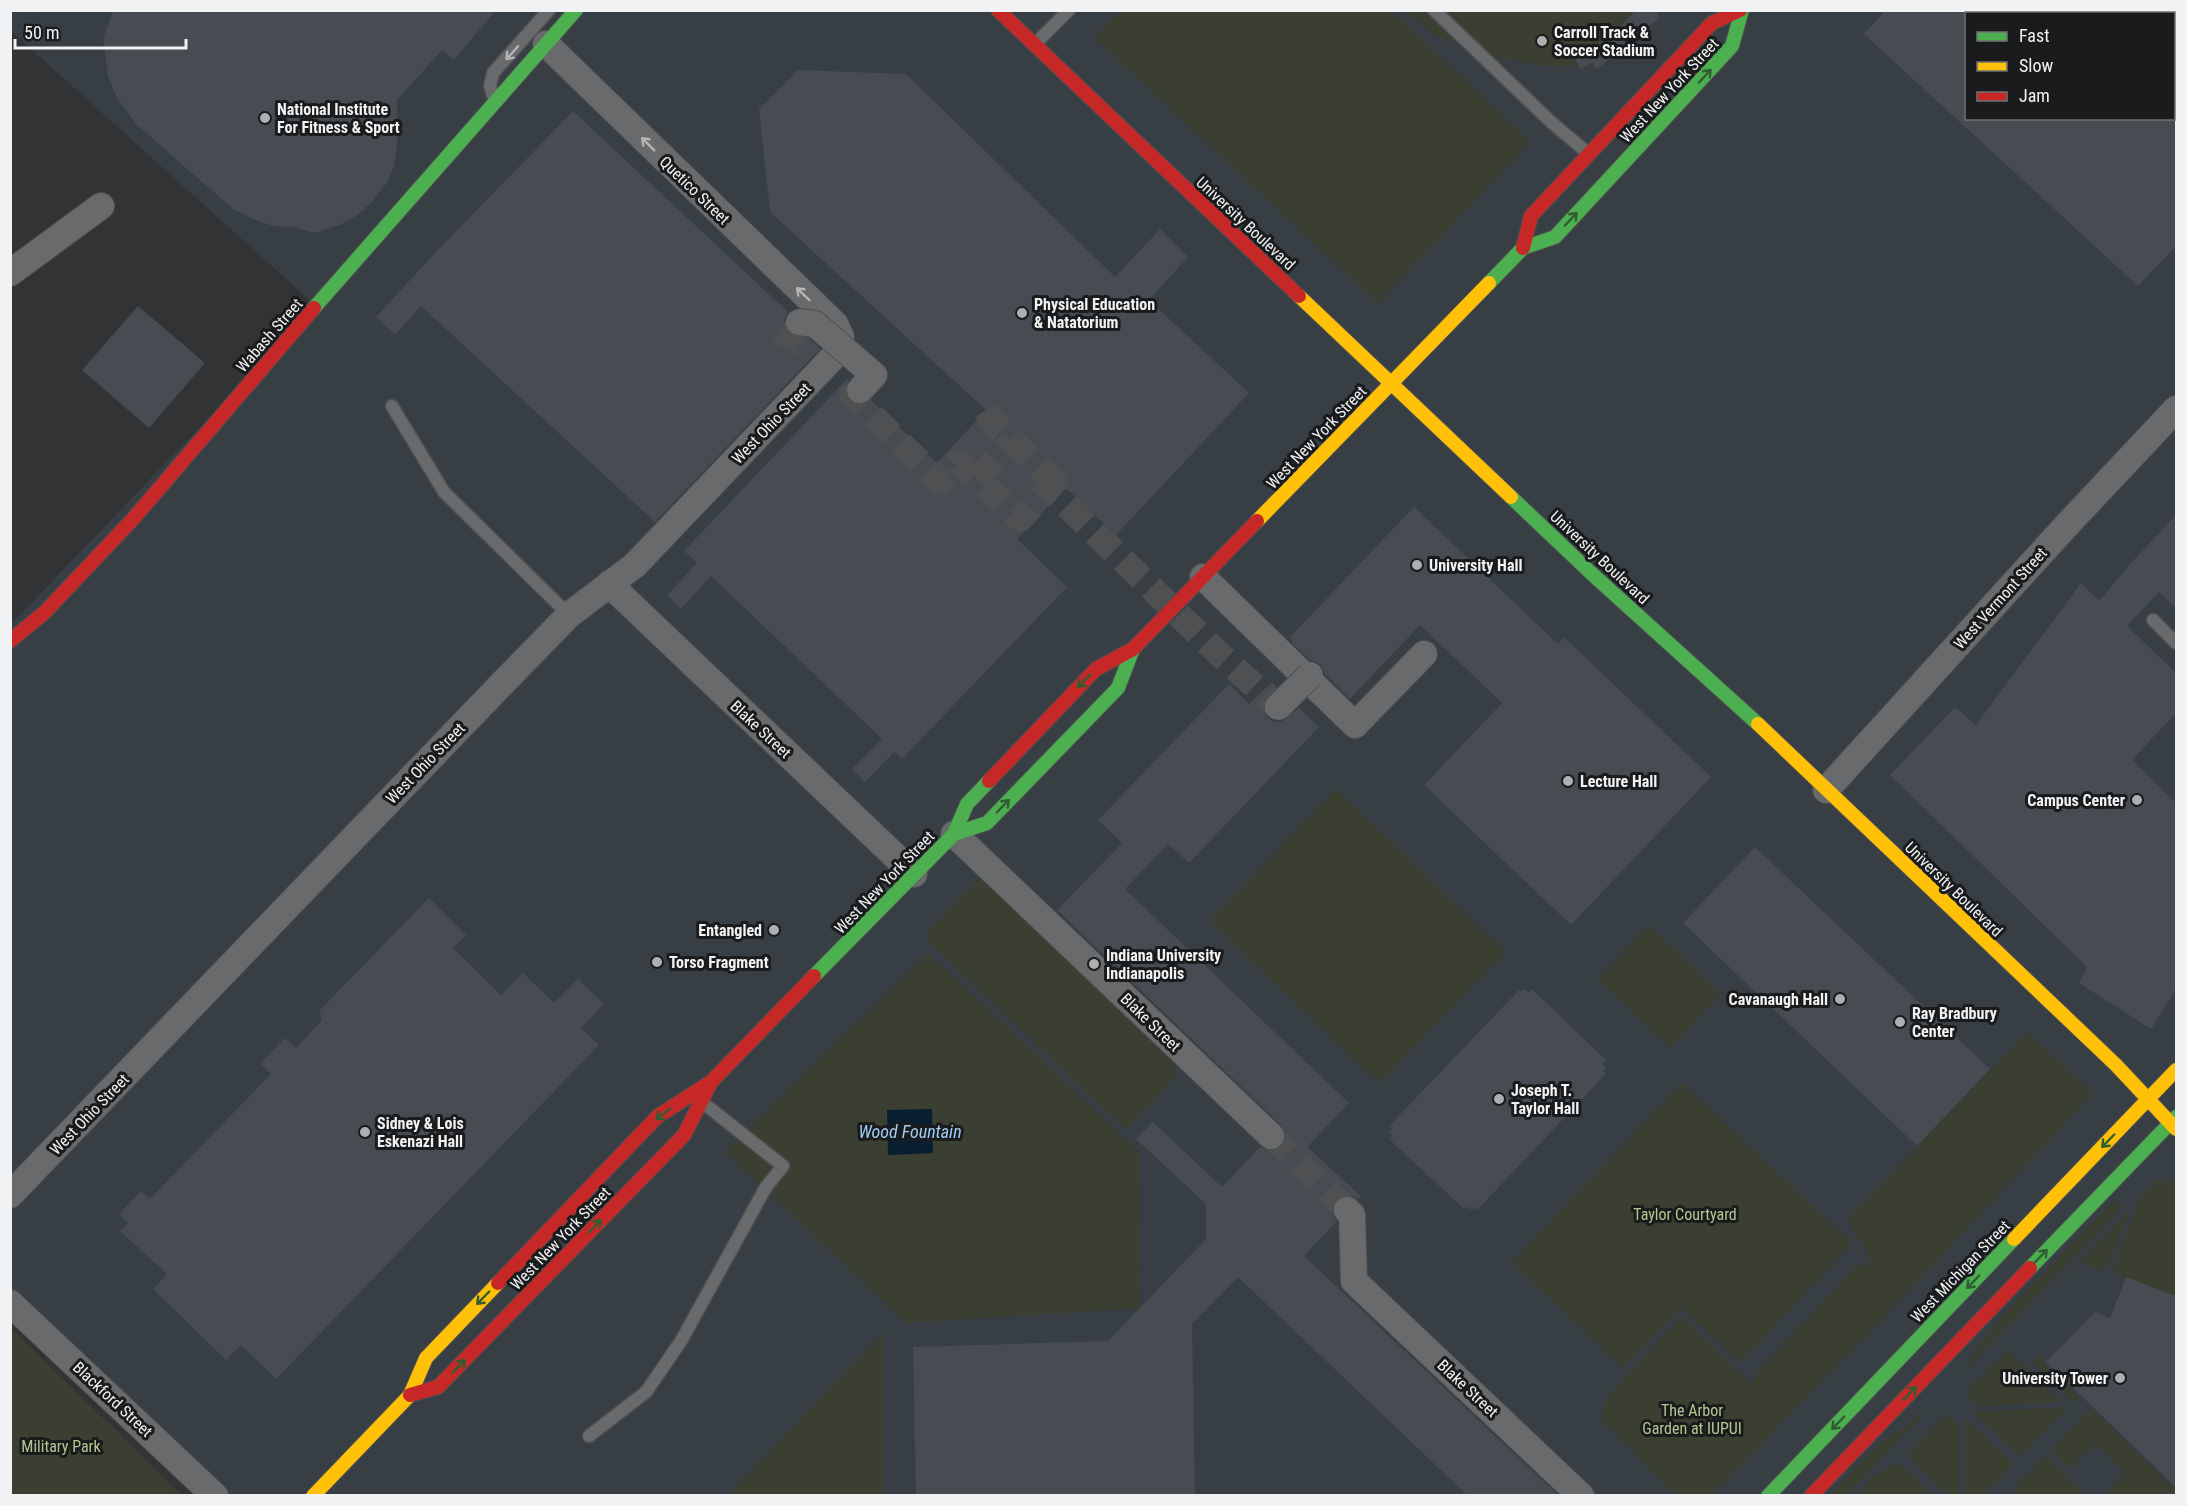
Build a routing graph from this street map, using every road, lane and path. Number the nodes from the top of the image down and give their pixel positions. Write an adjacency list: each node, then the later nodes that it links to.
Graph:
1 (549, 10): 9 (lane, one-way to 9)
2 (576, 10): 7 (main road)
3 (998, 10): 8 (main road, University Boulevard)
4 (1434, 10): 10 (lane)
5 (1741, 10): 10 (main road, West New York Street); 10 (main road, West New York Street, one-way to 5)
6 (1065, 12): 8 (lane)
7 (546, 44): 9 (main road, Wabash Street); 15 (street, Quetico Street, one-way to 7)
8 (1034, 45): 16 (main road, University Boulevard)
9 (495, 102): 24 (main road, Wabash Street)
10 (1601, 165): 12 (main road, West New York Street, one-way to 10); 12 (main road, West New York Street)
11 (101, 206): 13 (street)
12 (1523, 248): 16 (main road, West New York Street)
13 (10, 273)
14 (799, 322): 17 (street, bridge)
15 (841, 337): 21 (street, West Ohio Street)
16 (1392, 382): 20 (main road, West New York Street); 30 (main road, University Boulevard)
17 (860, 390)
18 (393, 406): 22 (lane)
19 (2176, 409): 30 (street, West Vermont Street)
20 (1203, 577): 26 (main road, West New York Street); 27 (street)
21 (609, 584): 22 (street, West Ohio Street); 32 (street, Blake Street)
22 (569, 615): 39 (street, West Ohio Street)
23 (2153, 620): 25 (lane)
24 (10, 641)
25 (2176, 643)
26 (1133, 649): 31 (main road, West New York Street, one-way to 31); 31 (main road, West New York Street, one-way to 26)
27 (1424, 654)
28 (1310, 675): 29 (street, bridge)
29 (1278, 707)
30 (1826, 790): 35 (main road, University Boulevard)
31 (954, 834): 32 (main road, West New York Street); 38 (street, Blake Street)
32 (915, 874): 34 (main road, West New York Street)
33 (2176, 1070): 35 (main road, West Michigan Street)
34 (711, 1082): 36 (main road, West New York Street); 42 (main road, West New York Street, one-way to 42)
35 (2148, 1099): 37 (main road, University Boulevard); 47 (main road, West Michigan Street, one-way to 47)
36 (701, 1101): 42 (main road, West New York Street, one-way to 36); 43 (lane)
37 (2174, 1123): 48 (main road, one-way to 37)
38 (1270, 1136)
39 (10, 1195)
40 (1347, 1210): 46 (street, Blake Street)
41 (10, 1303): 44 (street, Blackford Street)
42 (411, 1395): 45 (main road, West New York Street)
43 (589, 1437)
44 (214, 1496)
45 (314, 1496)
46 (1581, 1496)
47 (1768, 1496)
48 (1811, 1496)

